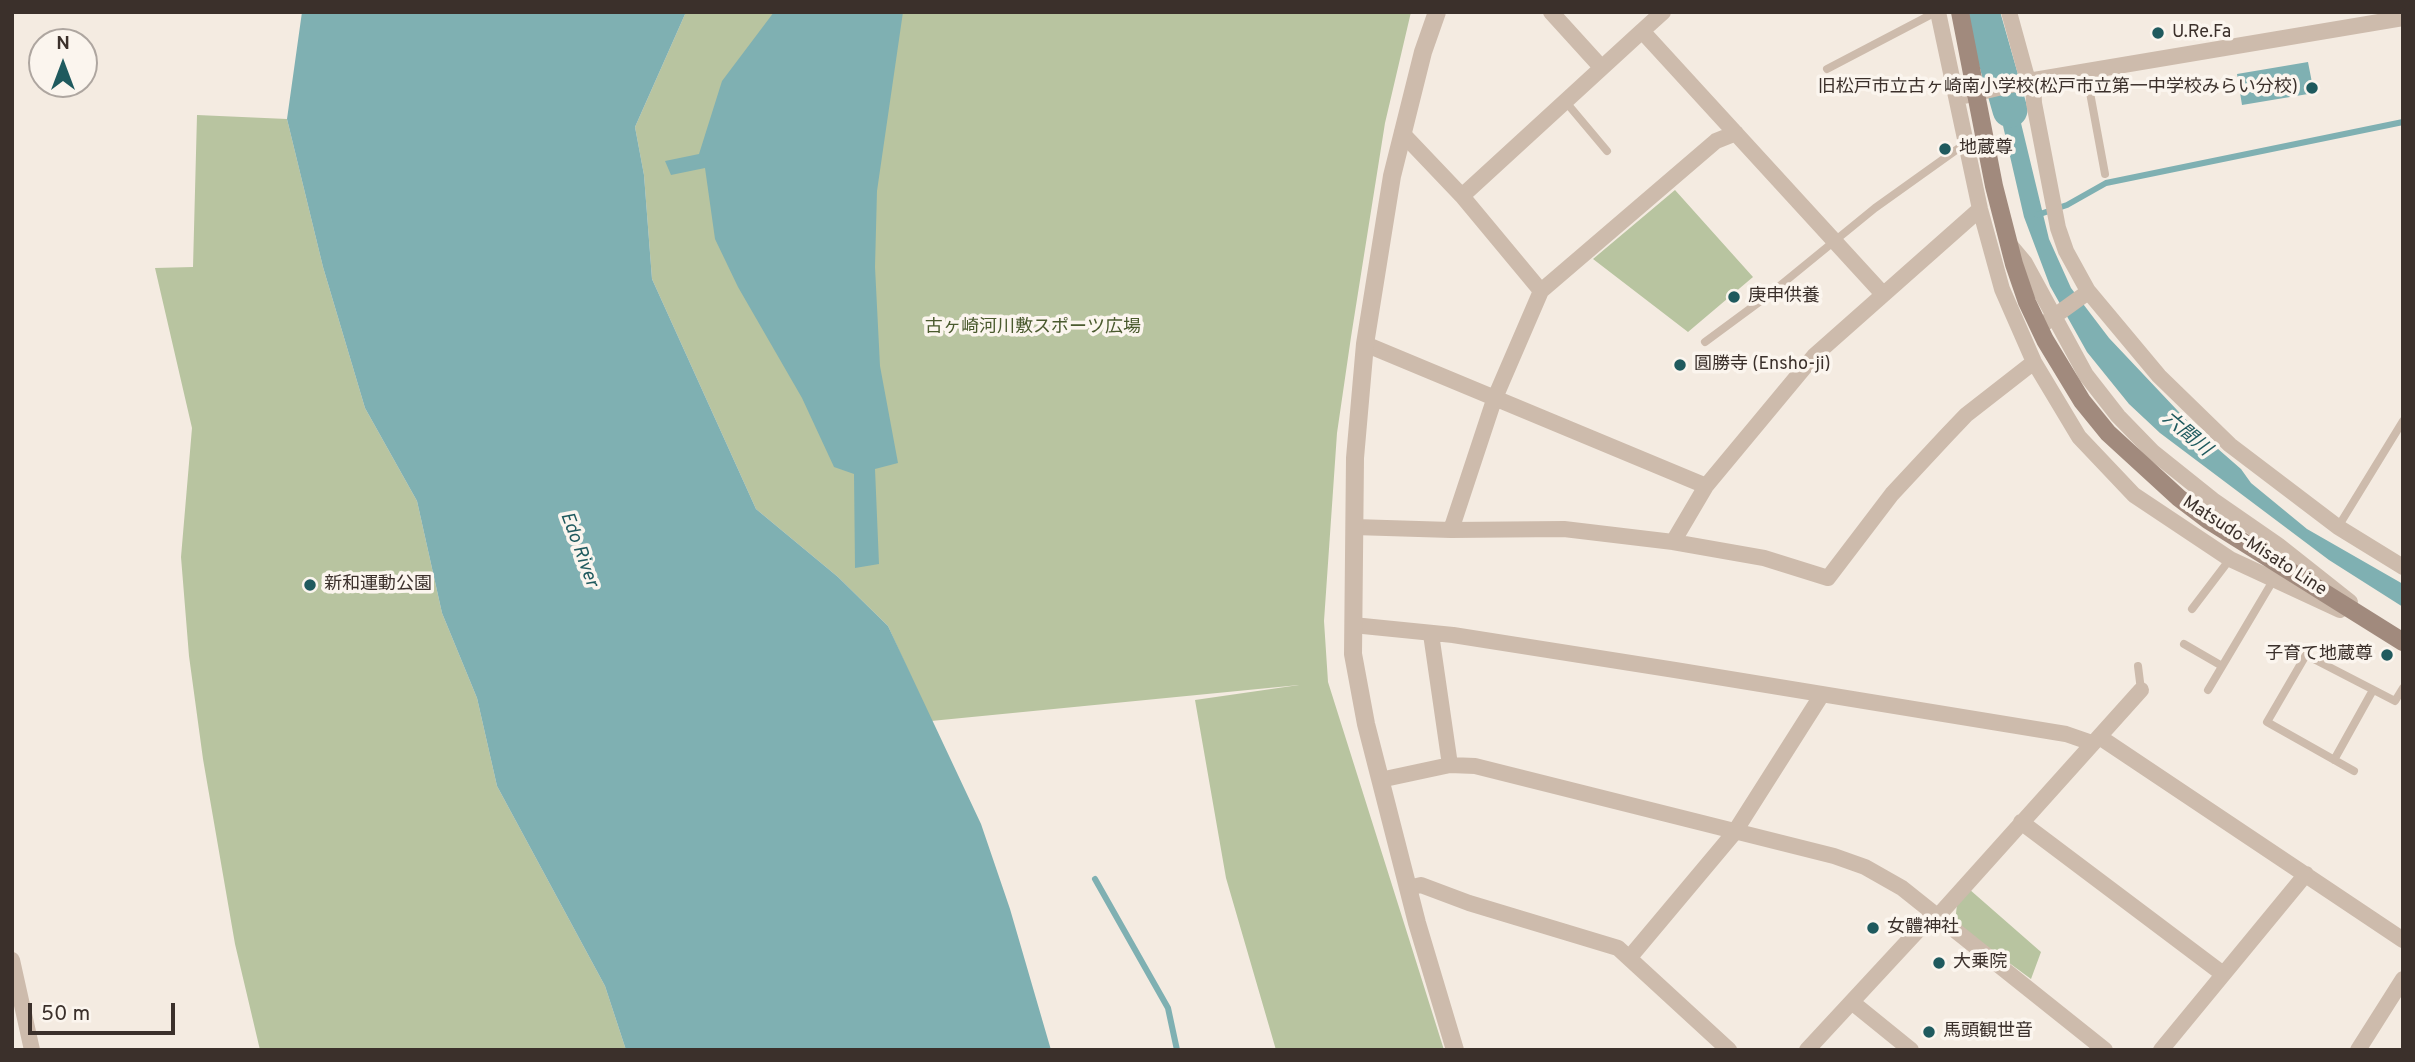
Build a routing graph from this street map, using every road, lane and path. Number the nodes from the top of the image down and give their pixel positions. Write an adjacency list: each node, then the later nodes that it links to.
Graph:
1 (1437, 12): 16 (street)
2 (1552, 12): 10 (street)
3 (1663, 12): 9 (street)
4 (1937, 12): 11 (lane); 14 (street)
5 (1960, 12): 45 (main road, Matsudo-Misato Line)
6 (2009, 12): 13 (street)
7 (2381, 17): 8 (street); 12 (street)
8 (2403, 18)
9 (1642, 31): 10 (street); 17 (street)
10 (1601, 67): 15 (street)
11 (1827, 69)
12 (2086, 71): 13 (street); 20 (lane)
13 (2031, 81): 14 (street); 26 (street)
14 (1958, 97): 18 (street)
15 (1565, 101): 19 (lane); 21 (street)
16 (1402, 132): 21 (street); 31 (street)
17 (1736, 132): 24 (street); 25 (street)
18 (1966, 143): 22 (street); 24 (lane)
19 (1607, 151)
20 (2105, 174)
21 (1462, 196): 25 (street)
22 (1980, 209): 23 (street); 27 (street)
23 (1985, 225): 28 (street); 29 (street)
24 (1834, 241): 27 (street); 30 (lane)
25 (1541, 291): 33 (street)
26 (2088, 292): 28 (street); 37 (street)
27 (1882, 293): 35 (street)
28 (2053, 318): 29 (street); 45 (street)
29 (2023, 336): 32 (street)
30 (1704, 342)
31 (1365, 344): 33 (street); 36 (street)
32 (2035, 362): 39 (street); 40 (street)
33 (1494, 400): 35 (street); 38 (street)
34 (2403, 421): 37 (lane)
35 (1706, 486): 39 (street)
36 (1354, 527): 38 (street); 44 (street)
37 (2338, 527): 41 (street)
38 (1451, 530): 39 (street)
39 (1674, 542)
40 (2231, 559): 42 (street); 43 (lane)
41 (2403, 567)
42 (2274, 579): 45 (street); 50 (lane)
43 (2192, 609)
44 (1353, 625): 46 (street); 60 (street)
45 (2385, 631): 47 (main road, Matsudo-Misato Line)
46 (1431, 634): 55 (street); 58 (street)
47 (2403, 642)
48 (2184, 644): 50 (lane)
49 (2138, 666): 52 (lane)
50 (2222, 666): 53 (lane)
51 (2403, 688): 54 (lane)
52 (2141, 690): 56 (street)
53 (2208, 690)
54 (2373, 690): 57 (lane); 57 (lane)
55 (1821, 696): 56 (street); 62 (street)
56 (2096, 740): 61 (street); 63 (street)
57 (2334, 760): 59 (lane)
58 (1450, 765): 60 (street); 62 (street)
59 (2354, 771)
60 (1380, 780): 64 (street)
61 (2021, 822): 65 (street); 69 (street)
62 (1734, 833): 65 (street); 67 (street)
63 (2306, 874): 66 (street); 69 (street)
64 (1408, 888): 67 (street); 73 (street)
65 (1936, 915): 71 (street); 77 (street)
66 (2403, 940)
67 (1630, 957): 74 (street)
68 (12, 960): 72 (street)
69 (2223, 974): 78 (street)
70 (2403, 979): 79 (street)
71 (1853, 1003): 75 (street); 76 (street)
72 (32, 1050)
73 (1455, 1050)
74 (1729, 1050)
75 (1807, 1050)
76 (1911, 1050)
77 (2105, 1050)
78 (2161, 1050)
79 (2358, 1050)

